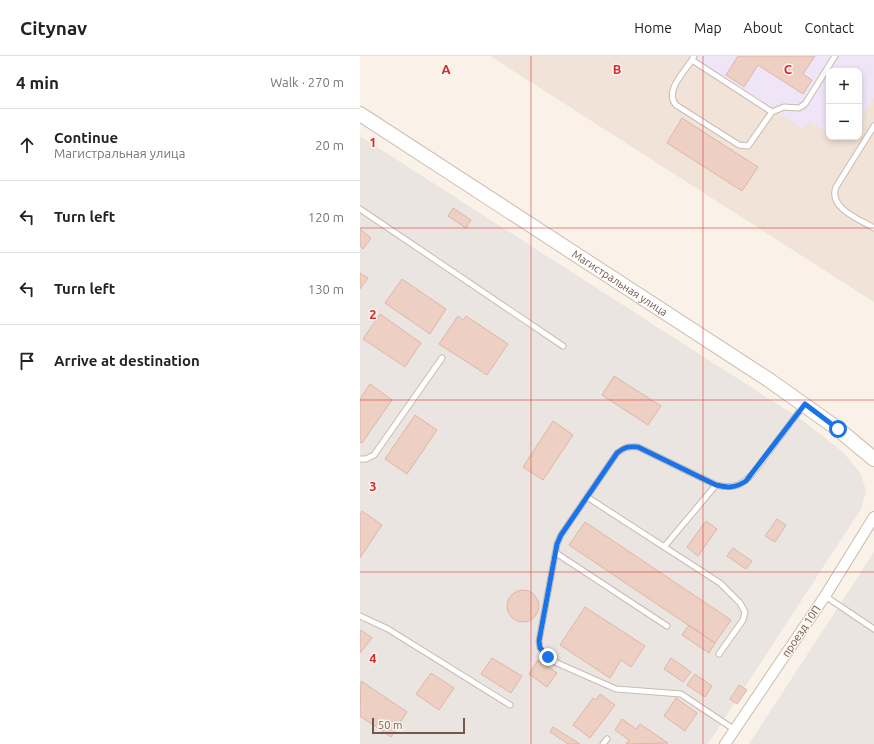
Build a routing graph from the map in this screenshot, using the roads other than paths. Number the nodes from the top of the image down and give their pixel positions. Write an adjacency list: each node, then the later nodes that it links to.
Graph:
1 (836, 56): 3 (lane)
2 (693, 58): 3 (lane); 3 (lane)
3 (772, 112)
4 (360, 114): 10 (main road, Магистральная улица)
5 (874, 126): 7 (lane)
6 (360, 209): 8 (lane)
7 (874, 228)
8 (563, 346)
9 (442, 358): 11 (lane)
10 (805, 404): 12 (main road, Магистральная улица); 13 (lane)
11 (360, 459)
12 (874, 459)
13 (716, 485): 14 (lane); 16 (lane)
14 (587, 497): 16 (lane); 17 (lane)
15 (874, 517): 18 (street, проезд 10П)
16 (664, 547): 22 (lane)
17 (556, 553): 20 (lane); 24 (lane)
18 (825, 596): 21 (lane); 24 (street, проезд 10П)
19 (360, 616): 23 (lane)
20 (667, 626)
21 (874, 629)
22 (719, 654)
23 (510, 705)
24 (735, 730): 27 (street, проезд 10П)
25 (607, 739): 26 (lane)
26 (603, 744)
27 (725, 744)

